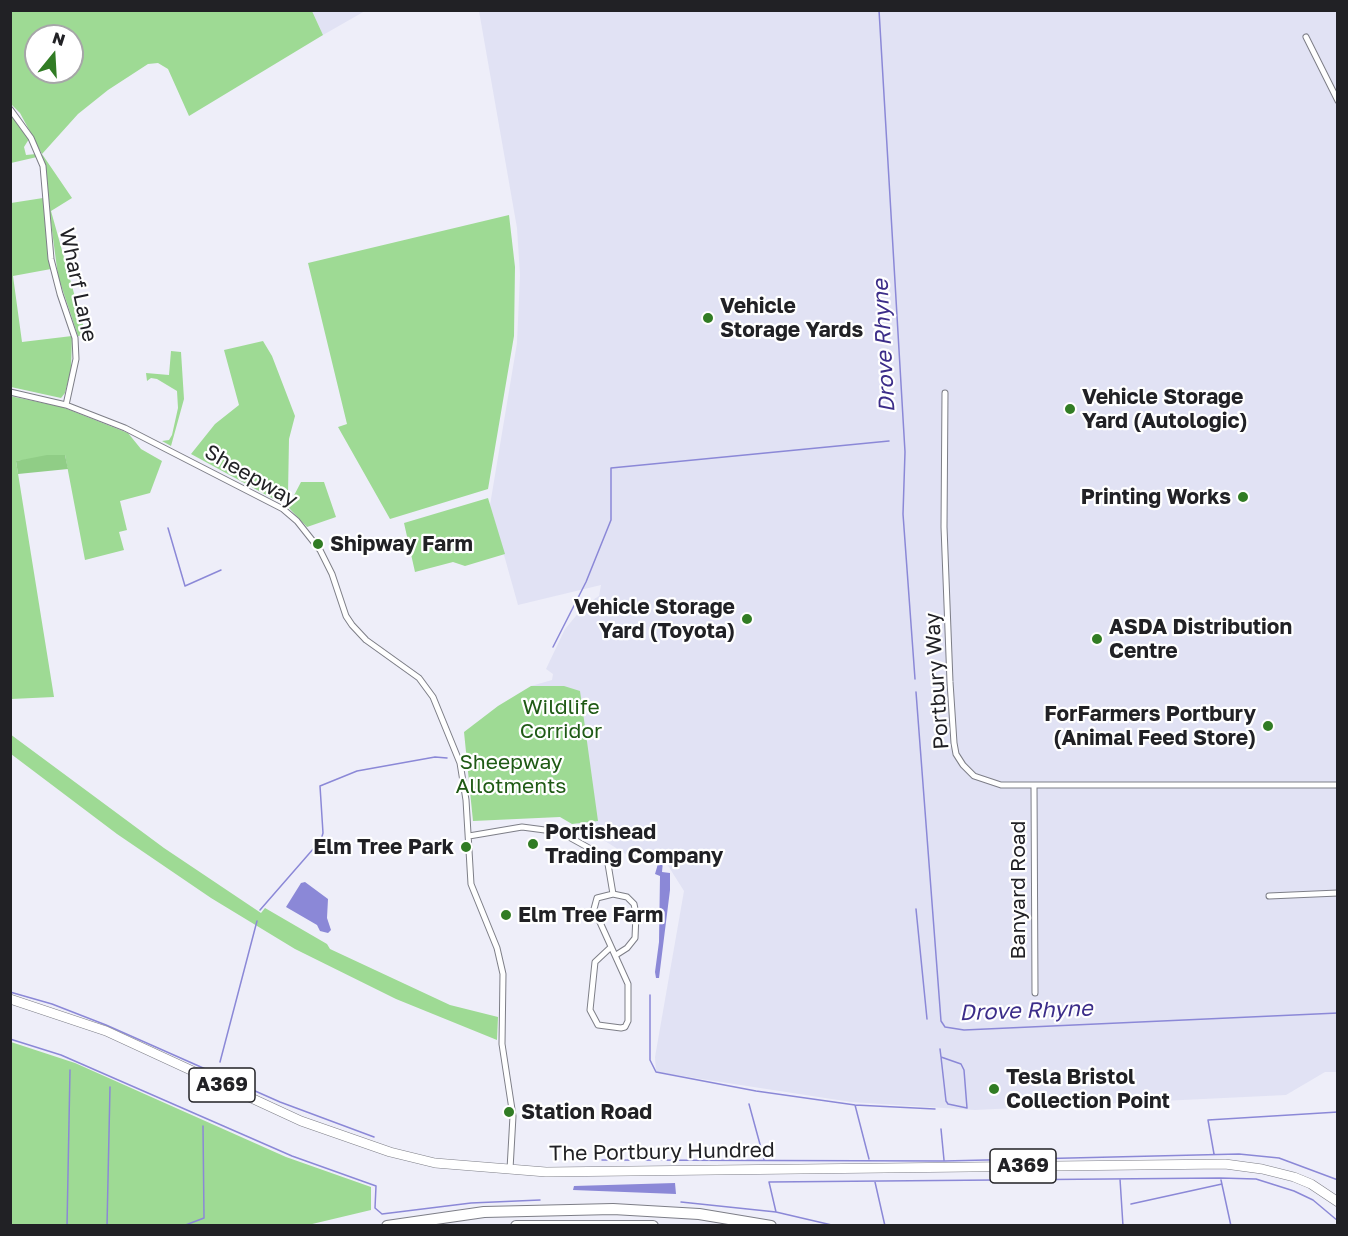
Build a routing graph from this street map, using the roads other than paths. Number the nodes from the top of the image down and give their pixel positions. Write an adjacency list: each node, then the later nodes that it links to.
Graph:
1 (1306, 37): 2 (street)
2 (1338, 101)
3 (10, 109): 6 (street, Wharf Lane)
4 (10, 392): 6 (street, Sheepway)
5 (945, 393): 8 (street, Portbury Way)
6 (66, 405): 9 (street, Sheepway)
7 (1338, 784): 8 (street, Portbury Way)
8 (1034, 786): 15 (street, Banyard Road)
9 (469, 836): 11 (street); 17 (street, Sheepway)
10 (1338, 893): 12 (street)
11 (613, 894): 13 (street); 14 (street)
12 (1269, 896)
13 (611, 947): 14 (street); 14 (street)
14 (616, 955)
15 (1035, 993)
16 (10, 999): 17 (main road, The Portbury Hundred / A369)
17 (510, 1170): 18 (main road, The Portbury Hundred / A369)
18 (1338, 1202)
19 (387, 1226): 22 (highway)
20 (516, 1226): 21 (highway)
21 (653, 1226)
22 (771, 1226)

